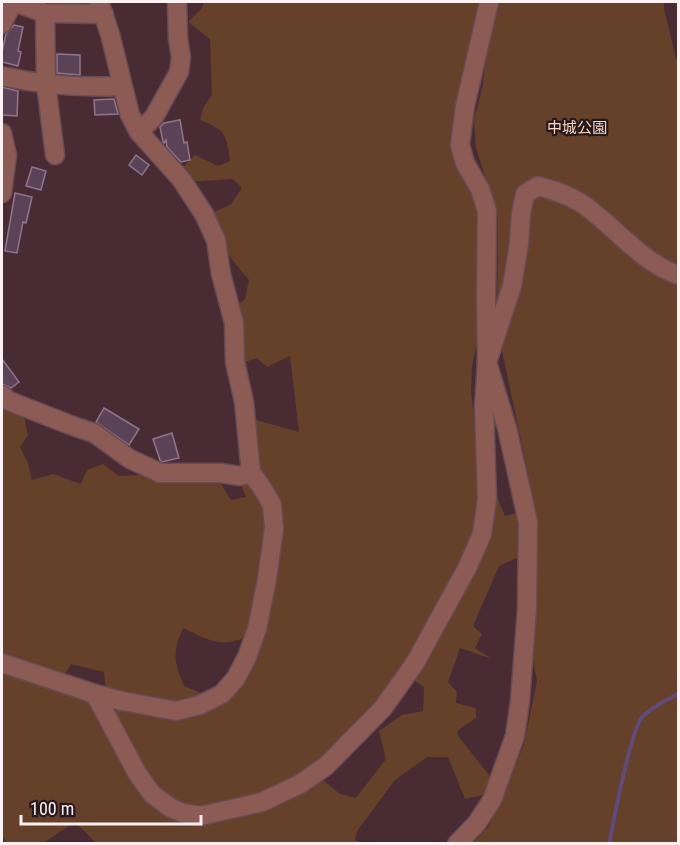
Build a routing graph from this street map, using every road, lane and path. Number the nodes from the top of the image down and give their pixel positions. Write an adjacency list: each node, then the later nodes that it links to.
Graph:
1 (14, 2): 5 (street); 6 (street)
2 (177, 2): 10 (street)
3 (489, 2): 15 (street)
4 (102, 8): 5 (street); 9 (street)
5 (45, 13): 8 (street)
6 (2, 24)
7 (2, 76): 8 (street)
8 (46, 84): 9 (street); 12 (street)
9 (122, 86): 10 (street)
10 (139, 132): 17 (street)
11 (2, 133): 13 (street)
12 (54, 155)
13 (2, 193)
14 (678, 275): 15 (street)
15 (487, 362): 19 (street); 20 (street)
16 (2, 395): 17 (street)
17 (250, 473): 19 (street)
18 (2, 663): 19 (street)
19 (94, 694)
20 (457, 843)

